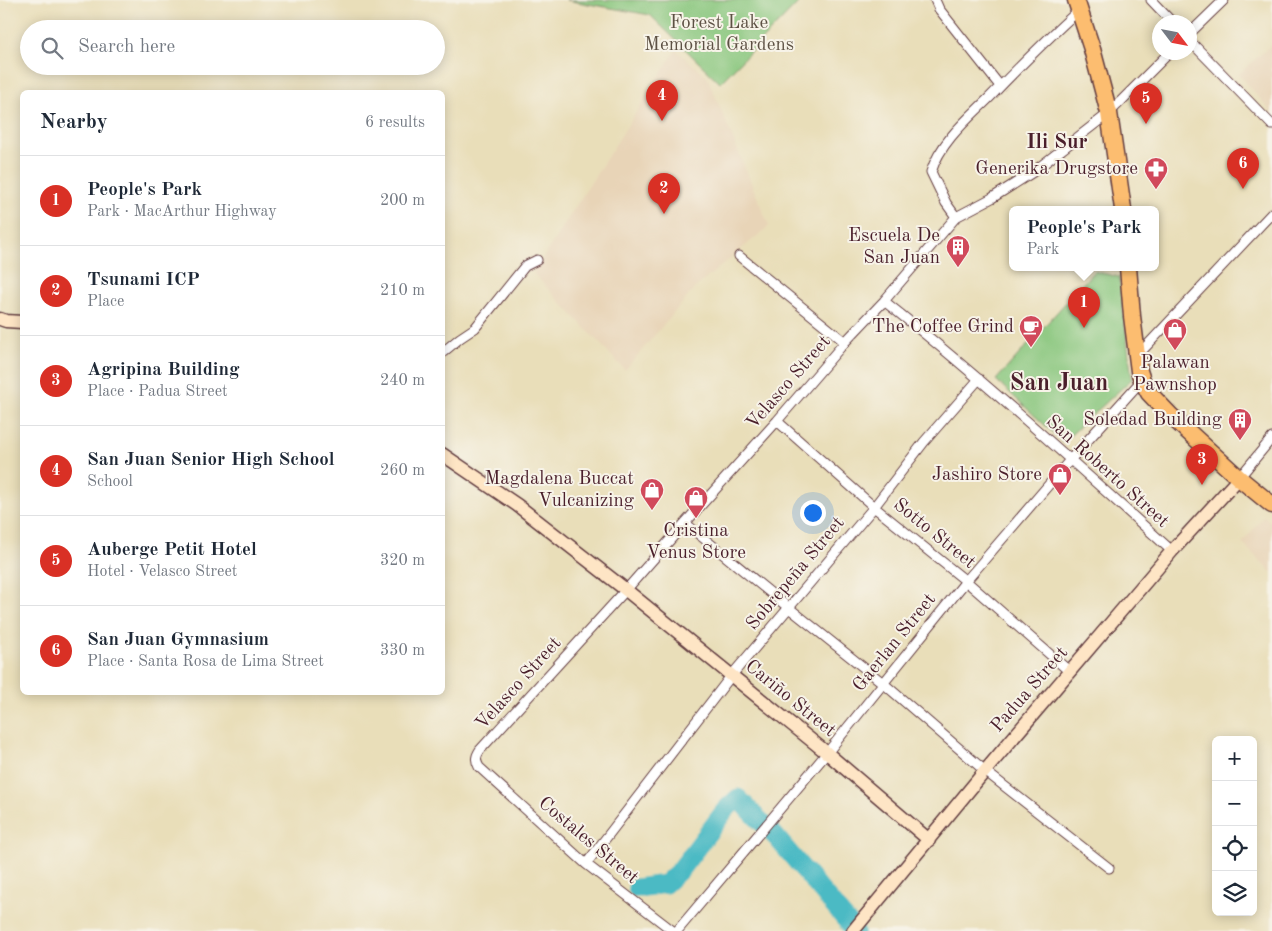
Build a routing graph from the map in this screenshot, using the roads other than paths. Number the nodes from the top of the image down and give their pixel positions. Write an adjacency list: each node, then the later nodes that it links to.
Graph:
1 (935, 0): 9 (street)
2 (1151, 0): 5 (street)
3 (1224, 0): 6 (street)
4 (1077, 5): 9 (street); 10 (highway)
5 (1165, 15)
6 (1197, 26)
7 (1197, 48): 11 (street)
8 (1162, 60): 10 (street, Velasco Street)
9 (1000, 86): 14 (street)
10 (1109, 114): 12 (highway); 14 (street, Velasco Street)
11 (1272, 125)
12 (1123, 206)
13 (1272, 213): 23 (street)
14 (956, 217): 18 (street, Velasco Street)
15 (740, 256): 21 (street)
16 (537, 260): 22 (street)
17 (1128, 271): 23 (highway)
18 (884, 301): 21 (street, Velasco Street); 24 (street, San Roberto Street)
19 (0, 319): 20 (street)
20 (20, 322)
21 (846, 342): 26 (street, Velasco Street)
22 (445, 350)
23 (1137, 356): 25 (highway)
24 (979, 379): 29 (street, San Roberto Street); 32 (street, Sobrepeña Street)
25 (1142, 380): 29 (street, Gaerlan Street); 30 (highway)
26 (777, 421): 32 (street, Sotto Street); 33 (street, Velasco Street)
27 (1272, 438): 30 (street)
28 (445, 456): 36 (street, Cariño Street)
29 (1070, 460): 34 (street, San Roberto Street); 35 (street, Gaerlan Street)
30 (1239, 478): 31 (highway); 34 (street, Padua Street)
31 (1272, 505)
32 (874, 507): 35 (street, Sotto Street); 37 (street, Sobrepeña Street)
33 (685, 523): 36 (street, Velasco Street); 37 (street)
34 (1172, 551): 38 (street, Padua Street)
35 (966, 581): 38 (street, Sotto Street); 40 (street, Gaerlan Street)
36 (626, 590): 39 (street, Cariño Street); 43 (street, Velasco Street)
37 (789, 608): 39 (street, Sobrepeña Street); 40 (street)
38 (1070, 672): 42 (street, Padua Street)
39 (731, 676): 41 (street, Cariño Street); 45 (street, Sobrepeña Street)
40 (883, 683): 41 (street, Gaerlan Street); 42 (street)
41 (827, 753): 44 (street, Cariño Street); 48 (street, Gaerlan Street)
42 (985, 771): 44 (street, Padua Street); 46 (street)
43 (484, 772): 45 (street, Costales Street)
44 (929, 840): 49 (street, Padua Street)
45 (586, 864): 47 (street, Costales Street)
46 (1109, 868)
47 (673, 931)
48 (677, 931)
49 (853, 931)

